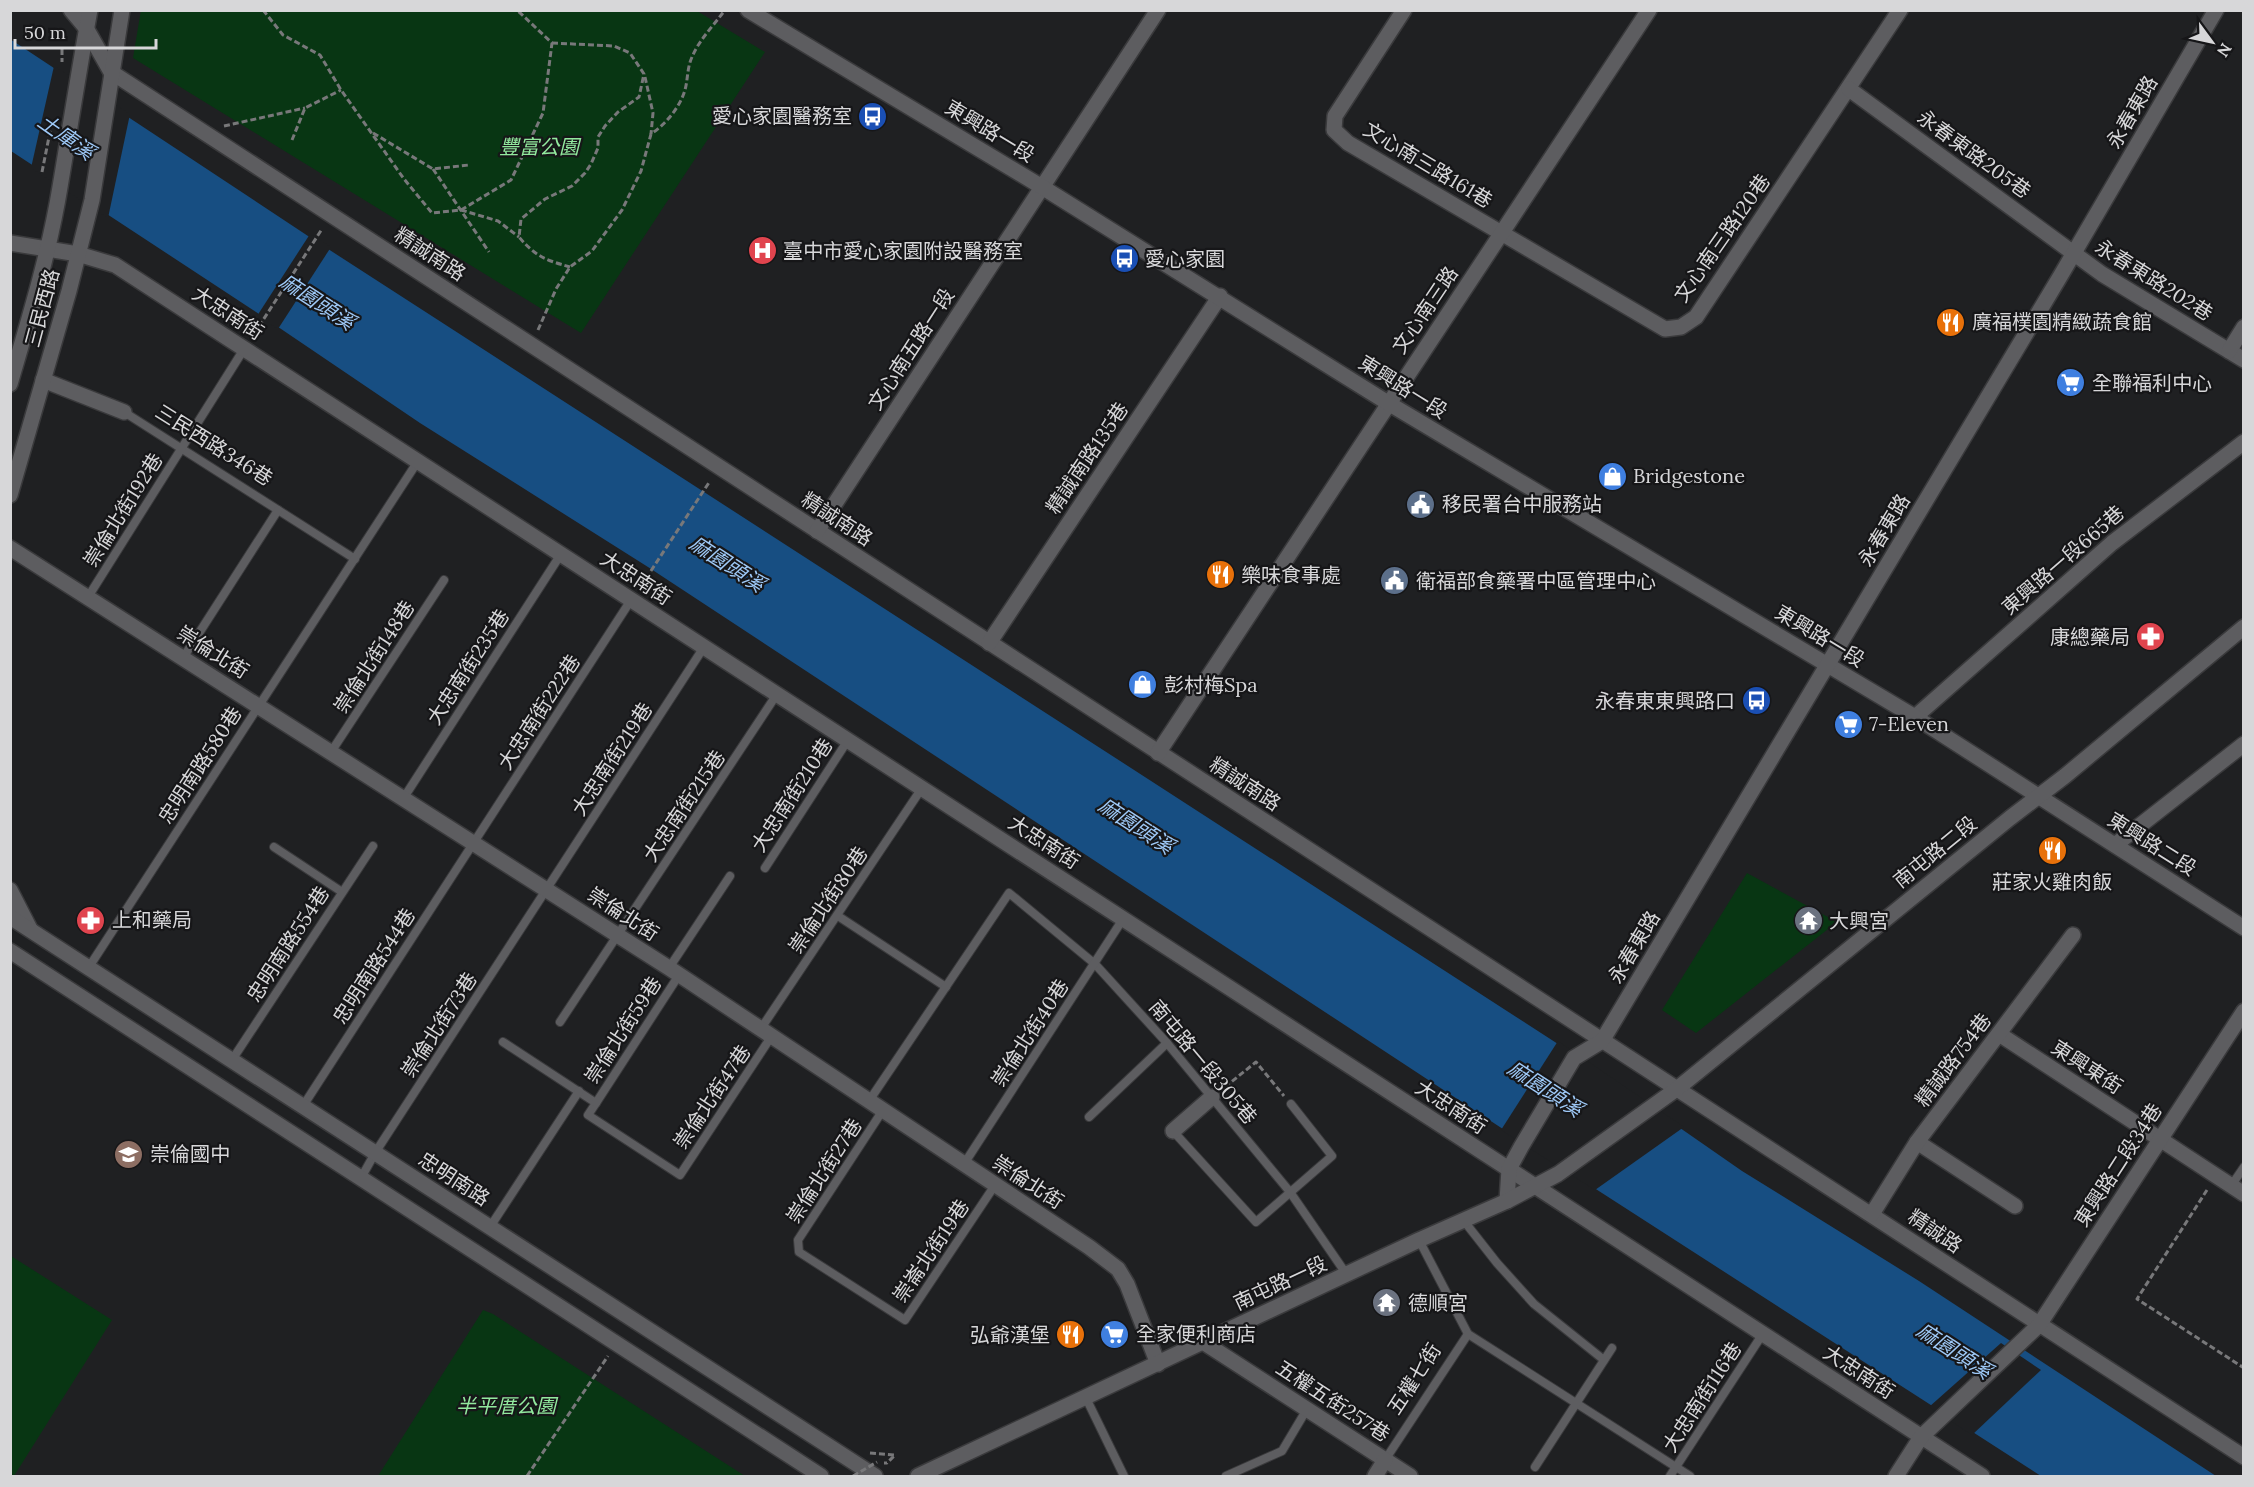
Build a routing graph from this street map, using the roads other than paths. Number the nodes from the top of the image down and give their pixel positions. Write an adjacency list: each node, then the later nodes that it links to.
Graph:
1 (71, 10): 10 (street, 精誠南路)
2 (90, 10): 10 (street, 三民西路)
3 (122, 10): 11 (street, 三民西路)
4 (748, 10): 13 (street, 東興路一段)
5 (1158, 10): 13 (street, 文心南五路一段)
6 (1404, 10): 14 (street, 文心南三路161巷)
7 (1649, 10): 14 (street, 文心南三路)
8 (1900, 10): 12 (street, 文心南三路120巷)
9 (2216, 10): 17 (street, 永春東路)
10 (86, 28): 11 (street, 精誠南路); 16 (street, 三民西路)
11 (111, 72): 18 (street, 三民西路); 33 (street, 精誠南路)
12 (1849, 89): 14 (street, 文心南三路120巷); 17 (street, 永春東路205巷)
13 (1042, 186): 19 (street, 東興路一段); 33 (street, 文心南五路一段)
14 (1502, 233): 26 (street, 文心南三路)
15 (10, 243): 16 (street, 大忠南街)
16 (47, 248): 18 (street, 大忠南街); 25 (street, 三民西路)
17 (2074, 253): 22 (street, 永春東路202巷); 44 (street, 永春東路)
18 (78, 254): 21 (street, 大忠南街); 24 (street, 三民西路)
19 (1220, 296): 26 (street, 東興路一段); 41 (street, 精誠南路135巷)
20 (2244, 327): 22 (street)
21 (244, 349): 29 (lane, 崇倫北街192巷); 30 (street, 大忠南街)
22 (2229, 351): 23 (street, 永春東路202巷)
23 (2244, 360)
24 (43, 380): 27 (street, 三民西路346巷); 31 (street, 三民西路)
25 (10, 384)
26 (1388, 403): 44 (street, 東興路一段); 51 (street, 文心南三路)
27 (124, 412): 29 (lane, 三民西路346巷)
28 (2244, 442): 47 (street, 東興路一段665巷)
29 (181, 449): 32 (lane, 三民西路346巷); 38 (lane, 崇倫北街192巷)
30 (418, 461): 35 (street, 大忠南街); 36 (lane, 忠明南路580巷)
31 (10, 495)
32 (278, 510): 36 (lane, 三民西路346巷); 43 (lane)
33 (817, 531): 41 (street, 精誠南路)
34 (10, 548): 38 (street, 崇倫北街)
35 (561, 554): 39 (street, 大忠南街); 54 (lane, 大忠南街235巷)
36 (355, 559): 46 (lane, 忠明南路580巷)
37 (444, 580): 50 (lane, 崇倫北街148巷)
38 (88, 597): 43 (street, 崇倫北街)
39 (632, 600): 42 (street, 大忠南街); 55 (lane, 大忠南街222巷)
40 (2244, 627): 53 (street, 南屯路二段)
41 (989, 643): 51 (street, 精誠南路)
42 (704, 647): 45 (street, 大忠南街); 62 (lane, 大忠南街219巷)
43 (183, 658): 46 (street, 崇倫北街)
44 (1827, 665): 47 (street, 東興路一段); 80 (street, 永春東路)
45 (777, 694): 48 (street, 大忠南街); 69 (lane, 大忠南街215巷)
46 (259, 706): 50 (street, 崇倫北街); 73 (lane, 忠明南路580巷)
47 (1915, 717): 53 (street, 東興路一段)
48 (848, 740): 52 (street, 大忠南街); 59 (lane, 大忠南街210巷)
49 (2244, 744): 56 (street)
50 (331, 752): 54 (street, 崇倫北街)
51 (1158, 753): 80 (street, 精誠南路)
52 (922, 788): 65 (lane, 崇倫北街80巷); 66 (street, 大忠南街)
53 (2038, 797): 56 (street, 東興路二段); 84 (street, 南屯路二段)
54 (403, 799): 55 (street, 崇倫北街)
55 (474, 843): 62 (street, 崇倫北街); 90 (lane, 忠明南路544巷)
56 (2115, 845): 67 (street, 東興路二段)
57 (373, 846): 63 (lane, 忠明南路554巷)
58 (274, 847): 63 (lane)
59 (765, 868)
60 (730, 876): 74 (lane, 崇倫北街59巷)
61 (10, 890): 68 (street)
62 (547, 890): 69 (street, 崇倫北街); 96 (lane, 崇倫北街73巷)
63 (342, 892): 83 (lane, 忠明南路554巷)
64 (10, 916): 68 (street, 忠明南路)
65 (838, 916): 75 (lane); 78 (lane, 崇倫北街80巷)
66 (1123, 919): 72 (lane, 崇倫北街40巷); 99 (street, 大忠南街)
67 (2244, 927)
68 (30, 929): 73 (street, 忠明南路)
69 (617, 935): 74 (street, 崇倫北街); 77 (lane, 大忠南街215巷)
70 (2073, 935): 79 (street, 精誠路754巷)
71 (12, 952): 101 (street)
72 (1095, 964): 75 (lane, 南屯路一段305巷); 82 (lane, 南屯路一段305巷); 97 (lane, 崇倫北街40巷)
73 (89, 967): 83 (street, 忠明南路)
74 (674, 971): 78 (street, 崇倫北街); 88 (lane, 崇倫北街59巷)
75 (946, 987): 87 (lane)
76 (2244, 1011): 94 (street, 東興路二段34巷)
77 (560, 1022)
78 (766, 1033): 87 (street, 崇倫北街); 88 (lane, 崇倫北街47巷)
79 (1999, 1034): 94 (street, 東興東街); 95 (street, 精誠路754巷)
80 (1602, 1041): 84 (street, 精誠路); 99 (street, 永春東路)
81 (503, 1042): 85 (lane)
82 (1167, 1043): 86 (lane, 南屯路一段305巷); 92 (lane)
83 (232, 1060): 90 (street, 忠明南路)
84 (1678, 1088): 100 (street, 南屯路二段); 108 (street, 精誠路)
85 (579, 1091): 88 (lane); 110 (lane)
86 (1212, 1097): 93 (street); 105 (lane, 南屯路一段305巷)
87 (869, 1101): 91 (street, 崇倫北街)
88 (596, 1103)
89 (1292, 1104): 105 (lane)
90 (303, 1106): 96 (street, 忠明南路)
91 (883, 1110): 97 (street, 崇倫北街); 112 (lane, 崇倫北街27巷)
92 (1089, 1117)
93 (1173, 1131): 105 (lane)
94 (2160, 1139): 104 (street, 東興東街); 114 (street, 東興路二段34巷)
95 (1917, 1142): 107 (street); 108 (street, 精誠路754巷)
96 (375, 1153): 101 (lane, 崇倫北街73巷); 110 (street, 忠明南路)
97 (964, 1165): 102 (street, 崇倫北街)
98 (2244, 1167): 104 (lane)
99 (1509, 1170): 103 (street, 大忠南街); 106 (street)
100 (1561, 1172): 103 (street, 南屯路一段)
101 (361, 1178): 130 (street)
102 (995, 1185): 112 (lane, 崇崙北街19巷); 120 (street, 崇倫北街)
103 (1536, 1187): 106 (street, 南屯路一段); 116 (street, 大忠南街)
104 (2237, 1190)
105 (1290, 1192): 113 (lane, 南屯路一段305巷)
106 (1507, 1201): 109 (street, 南屯路一段)
107 (2015, 1206)
108 (1872, 1214): 114 (street, 精誠路)
109 (1464, 1221): 111 (street, 南屯路一段); 119 (lane)
110 (490, 1227): 129 (street, 忠明南路)
111 (1419, 1240): 113 (street, 南屯路一段); 115 (lane)
112 (799, 1252)
113 (1347, 1275): 117 (street, 南屯路一段)
114 (2039, 1325): 124 (street, 東興路二段34巷); 125 (street, 精誠路)
115 (1468, 1334): 122 (lane); 126 (lane, 五權七街)
116 (1762, 1335): 124 (street, 大忠南街); 128 (lane, 大忠南街116巷)
117 (1203, 1342): 120 (street, 南屯路一段); 123 (street, 五權五街257巷)
118 (1612, 1348): 119 (lane)
119 (1604, 1360): 122 (lane)
120 (1158, 1364): 121 (street, 南屯路一段)
121 (1086, 1398): 131 (street, 南屯路一段); 132 (lane)
122 (1576, 1403): 127 (lane); 128 (lane)
123 (1307, 1409): 126 (street, 五權五街257巷); 133 (lane)
124 (1921, 1437): 138 (street, 東興路二段34巷); 139 (street, 大忠南街)
125 (2244, 1457)
126 (1385, 1460): 134 (street, 五權七街); 135 (street, 五權五街257巷)
127 (1535, 1467)
128 (1676, 1467): 136 (lane, 大忠南街116巷); 137 (lane)
129 (876, 1469)
130 (821, 1476)
131 (918, 1476)
132 (1124, 1476)
133 (1226, 1476)
134 (1375, 1476)
135 (1410, 1476)
136 (1670, 1476)
137 (1690, 1476)
138 (1896, 1476)
139 (1982, 1476)

